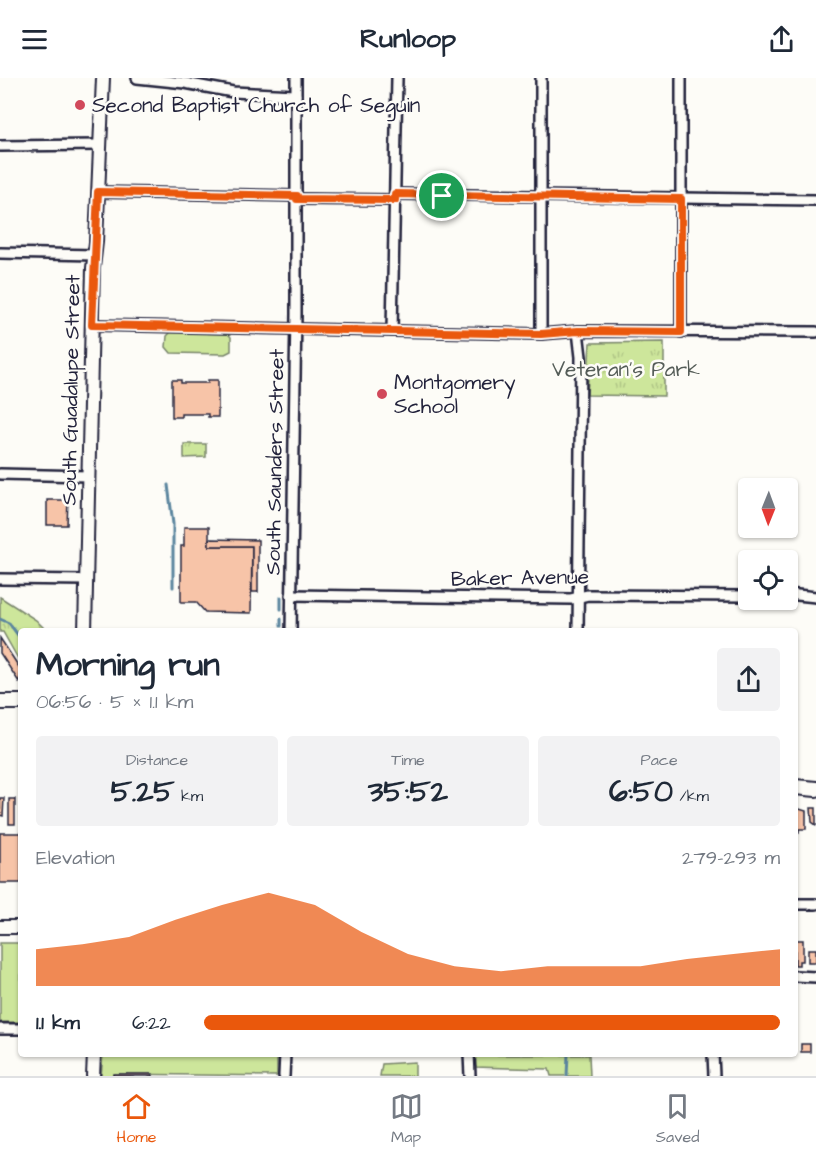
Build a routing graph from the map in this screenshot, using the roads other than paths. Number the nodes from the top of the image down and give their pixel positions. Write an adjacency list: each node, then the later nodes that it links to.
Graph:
1 (103, 78): 8 (street, South Guadalupe Street)
2 (136, 78): 7 (street)
3 (296, 78): 7 (street, South Saunders Street)
4 (397, 78): 12 (street)
5 (541, 78): 13 (street)
6 (681, 78): 14 (street)
7 (296, 96): 11 (street, South Saunders Street)
8 (100, 145): 9 (street); 10 (street, South Guadalupe Street)
9 (0, 146)
10 (98, 192): 11 (street); 17 (street, South Guadalupe Street)
11 (297, 197): 12 (street); 19 (street, South Saunders Street)
12 (395, 197): 13 (street); 20 (street)
13 (541, 197): 14 (street); 24 (street)
14 (681, 199): 15 (street); 22 (street)
15 (816, 200)
16 (0, 253): 17 (street)
17 (95, 255): 18 (street, South Guadalupe Street)
18 (92, 325): 19 (street); 26 (street, South Guadalupe Street)
19 (295, 330): 20 (street); 29 (street, South Saunders Street)
20 (392, 331): 24 (street)
21 (578, 331): 22 (street); 24 (street); 32 (street)
22 (681, 332): 23 (street)
23 (816, 332)
24 (541, 334)
25 (0, 474): 26 (street)
26 (89, 476): 28 (street, South Guadalupe Street)
27 (0, 579): 28 (street)
28 (86, 580): 34 (street, South Guadalupe Street)
29 (291, 595): 32 (street, Baker Avenue); 35 (street, South Saunders Street)
30 (798, 595): 33 (street)
31 (738, 596): 32 (street, Baker Avenue)
32 (579, 597): 36 (street)
33 (816, 597)
34 (85, 628)
35 (291, 628)
36 (578, 628)
37 (0, 702): 38 (main road)
38 (18, 702)
39 (798, 787): 40 (main road)
40 (816, 789)
41 (798, 904): 42 (street)
42 (816, 904)
43 (0, 927): 44 (street)
44 (18, 927)
45 (798, 976): 46 (street)
46 (816, 977)
47 (0, 1029): 48 (street)
48 (18, 1029)
49 (94, 1057): 53 (street)
50 (285, 1057): 54 (street)
51 (469, 1057): 55 (street)
52 (713, 1057): 56 (street)
53 (93, 1076)
54 (284, 1076)
55 (470, 1076)
56 (714, 1076)

